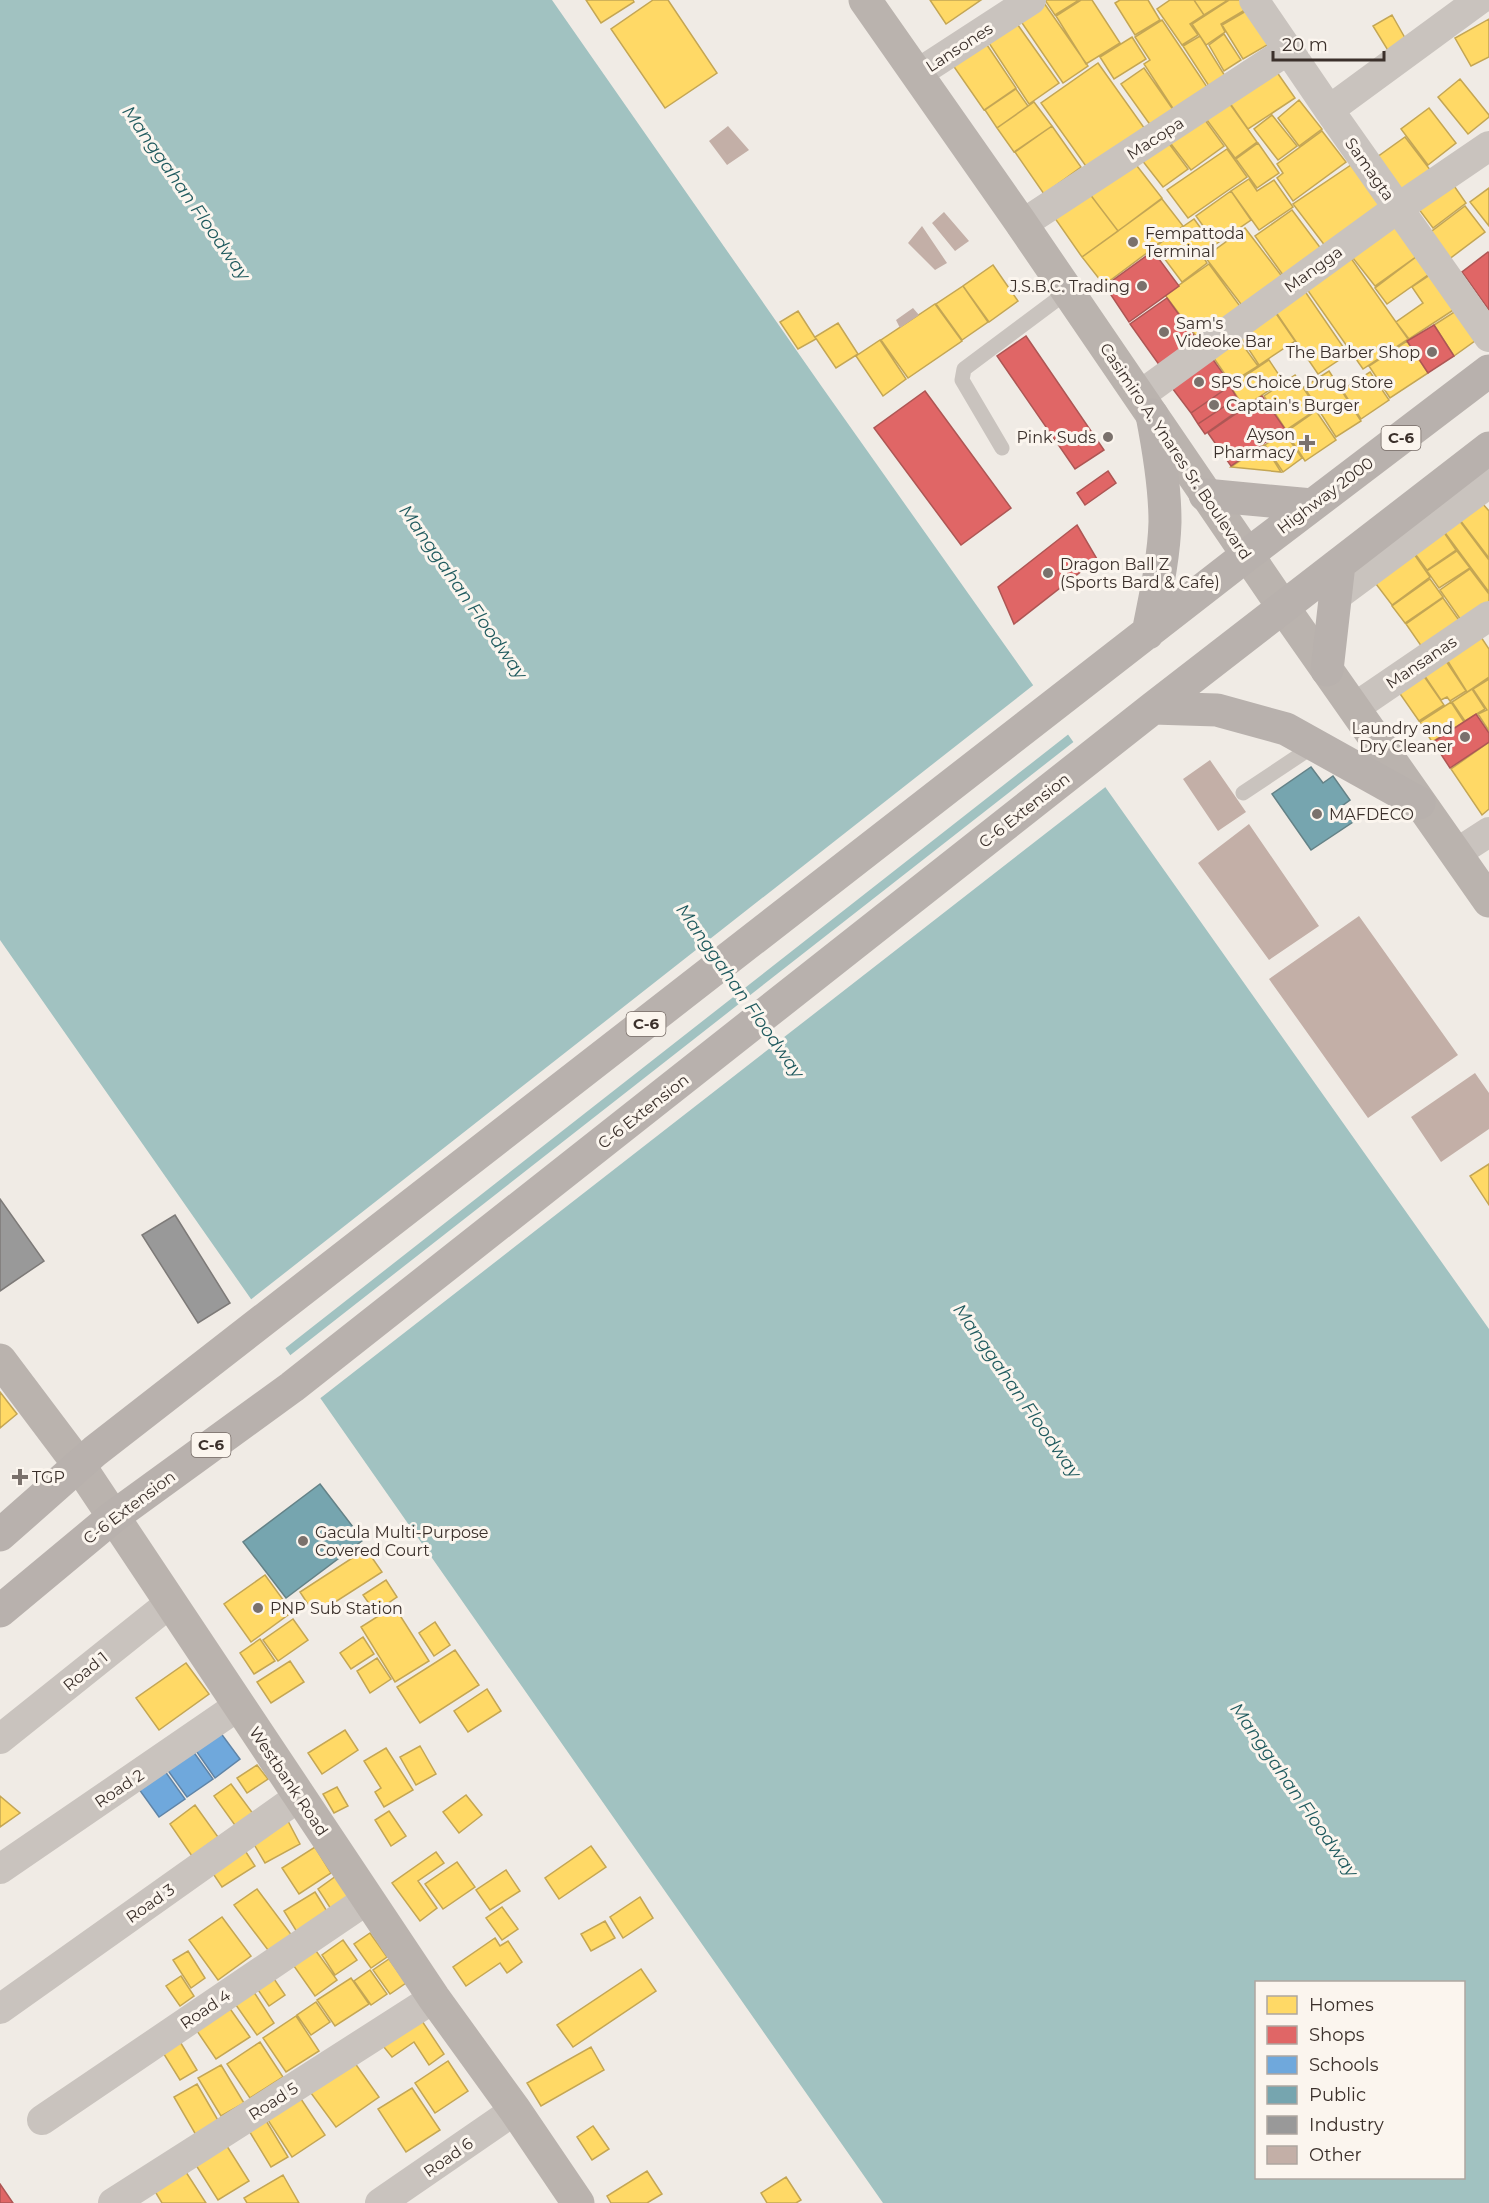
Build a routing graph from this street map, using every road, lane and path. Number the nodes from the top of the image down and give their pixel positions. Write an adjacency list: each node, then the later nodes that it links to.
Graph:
1 (865, 0): 6 (main road, Casimiro A. Ynares Sr. Boulevard)
2 (1030, 0): 6 (street, Lansones)
3 (1479, 0): 7 (street)
4 (1262, 3): 5 (street, Samagta)
5 (1288, 50): 7 (street, Samagta); 10 (street, Macopa)
6 (917, 74): 10 (main road, Casimiro A. Ynares Sr. Boulevard)
7 (1329, 110): 9 (street, Samagta)
8 (1489, 146): 9 (street, Mangga)
9 (1398, 208): 12 (street, Samagta); 14 (street, Mangga)
10 (1022, 225): 11 (main road, Casimiro A. Ynares Sr. Boulevard)
11 (1067, 292): 14 (main road, Casimiro A. Ynares Sr. Boulevard); 15 (lane)
12 (1489, 337)
13 (1489, 370): 19 (main road, Highway 2000 / C-6)
14 (1146, 406): 18 (main road, Casimiro A. Ynares Sr. Boulevard); 25 (main road)
15 (1002, 448)
16 (1489, 448): 21 (main road, C-6)
17 (1489, 483): 22 (street)
18 (1205, 495): 19 (main road); 20 (main road, Casimiro A. Ynares Sr. Boulevard)
19 (1312, 505): 20 (main road, Highway 2000 / C-6)
20 (1247, 555): 23 (main road, Casimiro A. Ynares Sr. Boulevard); 25 (main road, C-6)
21 (1339, 564): 22 (main road); 23 (main road, C-6)
22 (1335, 597): 26 (main road)
23 (1283, 607): 26 (main road, Casimiro A. Ynares Sr. Boulevard); 28 (main road, C-6 Extension / C-6)
24 (1489, 616): 27 (street, Mansanas)
25 (1141, 638): 36 (main road, C-6)
26 (1327, 670): 27 (main road, Casimiro A. Ynares Sr. Boulevard)
27 (1354, 708): 31 (main road, Casimiro A. Ynares Sr. Boulevard)
28 (1143, 717): 29 (main road); 37 (main road, C-6 Extension / C-6)
29 (1315, 745): 30 (lane); 31 (main road)
30 (1243, 793)
31 (1419, 803): 33 (main road, Casimiro A. Ynares Sr. Boulevard)
32 (1489, 832): 33 (street)
33 (1455, 854): 34 (main road, Casimiro A. Ynares Sr. Boulevard)
34 (1489, 901)
35 (0, 1360): 36 (main road, Westbank Road)
36 (79, 1465): 37 (main road, Westbank Road); 38 (main road, C-6)
37 (113, 1517): 39 (main road, Westbank Road); 40 (main road, C-6 Extension / C-6)
38 (0, 1534)
39 (170, 1603): 41 (main road, Westbank Road); 42 (street, Road 1)
40 (0, 1611)
41 (238, 1706): 43 (main road, Westbank Road); 44 (street, Road 2)
42 (0, 1739)
43 (300, 1796): 45 (main road, Westbank Road); 47 (street, Road 3)
44 (0, 1869)
45 (368, 1899): 46 (main road, Westbank Road); 49 (street, Road 4)
46 (434, 1998): 48 (main road, Westbank Road); 50 (street, Road 5)
47 (0, 2009)
48 (515, 2110): 51 (street, Road 6); 52 (main road, Westbank Road)
49 (42, 2120)
50 (113, 2203)
51 (380, 2203)
52 (578, 2203)

